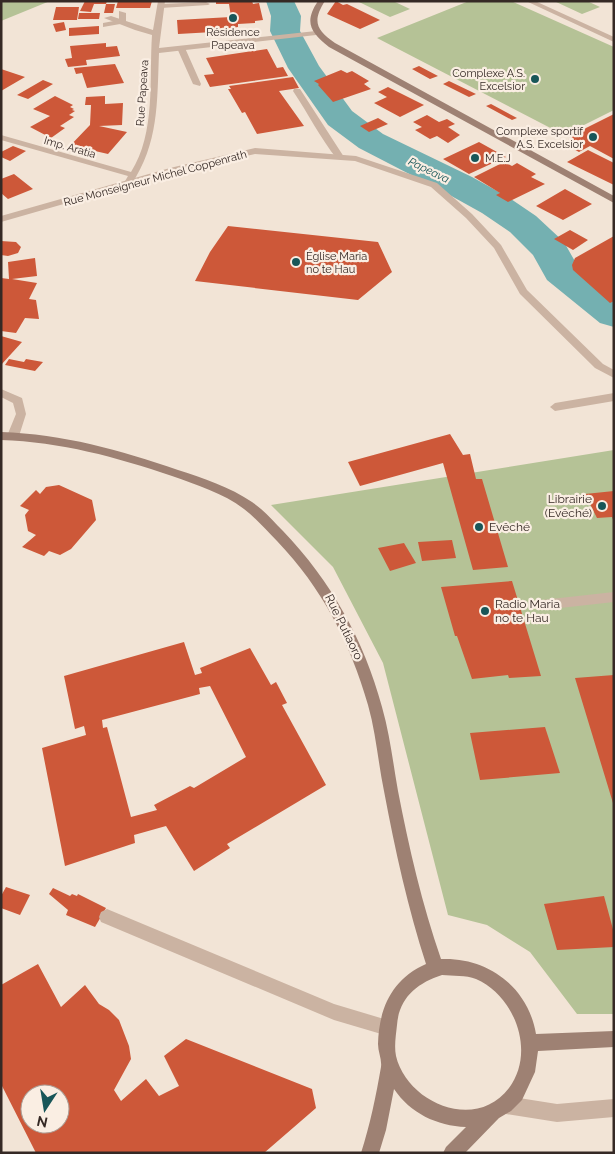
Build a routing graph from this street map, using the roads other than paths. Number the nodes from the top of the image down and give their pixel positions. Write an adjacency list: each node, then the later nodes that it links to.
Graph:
1 (322, 1): 7 (main road)
2 (529, 1): 8 (street)
3 (162, 4): 4 (street); 6 (street, Rue Papeava)
4 (206, 4)
5 (107, 21): 6 (street)
6 (156, 33): 10 (street, Rue Papeava)
7 (316, 33): 9 (street); 16 (main road)
8 (614, 40)
9 (181, 48): 10 (street); 11 (street)
10 (156, 51): 15 (street, Rue Papeava)
11 (197, 84)
12 (296, 90): 14 (street)
13 (1, 137): 15 (street, Imp. Aratia)
14 (340, 156): 15 (street, Rue Monseigneur Michel Coppenrath); 18 (street, Rue Monseigneur Michel Coppenrath)
15 (131, 179): 17 (street, Rue Monseigneur Michel Coppenrath)
16 (614, 200)
17 (1, 220)
18 (614, 375)
19 (1, 393): 22 (street)
20 (614, 397): 21 (street)
21 (555, 407)
22 (7, 436): 26 (main road, Rue Putiaoro)
23 (614, 597): 24 (street)
24 (542, 605)
25 (107, 917): 27 (street)
26 (436, 969): 27 (main road); 29 (main road)
27 (388, 1028): 30 (main road)
28 (614, 1039): 29 (main road)
29 (530, 1043): 32 (main road)
30 (390, 1063): 32 (main road); 33 (main road)
31 (614, 1108): 32 (street)
32 (500, 1109): 34 (main road)
33 (370, 1153)
34 (452, 1153)

